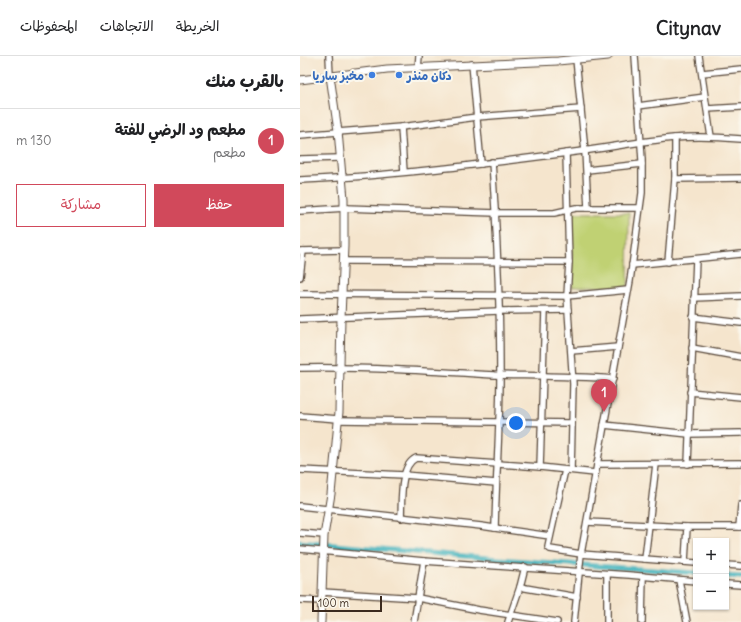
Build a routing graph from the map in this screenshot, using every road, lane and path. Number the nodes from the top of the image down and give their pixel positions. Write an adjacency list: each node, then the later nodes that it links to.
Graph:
1 (329, 56): 12 (street)
2 (419, 56): 9 (street)
3 (608, 56): 7 (street)
4 (635, 56): 15 (street)
5 (699, 56): 11 (street)
6 (510, 59): 7 (street); 8 (street)
7 (576, 59): 17 (street)
8 (472, 64): 9 (street); 19 (street)
9 (418, 68): 12 (street)
10 (741, 69): 11 (street)
11 (702, 73): 14 (street)
12 (330, 76): 13 (street); 21 (street)
13 (300, 80)
14 (705, 97): 15 (street); 18 (street)
15 (638, 106): 26 (street)
16 (741, 107): 18 (street)
17 (581, 109): 19 (street); 27 (street)
18 (707, 109): 23 (street)
19 (477, 117): 20 (street); 32 (street)
20 (401, 127): 21 (street); 35 (street)
21 (338, 131): 22 (street); 29 (street)
22 (300, 134)
23 (711, 137): 24 (street); 25 (street)
24 (675, 138): 26 (street); 38 (street)
25 (741, 139)
26 (641, 143): 27 (street); 33 (street)
27 (585, 151): 28 (street); 34 (street)
28 (566, 153): 31 (street); 43 (street)
29 (340, 158): 30 (street); 36 (street)
30 (300, 159)
31 (492, 162): 32 (street); 45 (street)
32 (481, 164): 35 (street)
33 (642, 164): 34 (street); 42 (street)
34 (587, 170): 41 (street)
35 (404, 172): 36 (street)
36 (342, 178): 39 (street); 40 (street)
37 (741, 178): 38 (street)
38 (675, 179): 53 (street)
39 (300, 180)
40 (345, 208): 44 (street); 45 (street); 46 (street)
41 (588, 208): 42 (street); 43 (street)
42 (639, 208): 54 (street)
43 (567, 210): 45 (street); 52 (street)
44 (300, 211)
45 (496, 213): 51 (street)
46 (344, 250): 47 (street); 50 (street)
47 (302, 251): 55 (street)
48 (741, 254): 49 (street)
49 (696, 259): 53 (street); 62 (street)
50 (344, 261): 51 (street); 58 (street)
51 (498, 262): 52 (street); 59 (street)
52 (569, 262): 60 (street)
53 (668, 262): 54 (street)
54 (632, 266): 56 (street)
55 (300, 277)
56 (628, 290): 60 (street); 70 (street)
57 (300, 294): 58 (street)
58 (342, 295): 59 (street); 67 (street)
59 (499, 296): 60 (street); 64 (street)
60 (567, 296): 63 (street)
61 (741, 296): 62 (street)
62 (694, 298): 66 (street)
63 (568, 310): 65 (street); 72 (street)
64 (499, 311): 65 (street); 67 (street); 76 (street)
65 (545, 311): 77 (street)
66 (693, 317): 69 (street); 71 (street)
67 (340, 318): 68 (street); 74 (street)
68 (300, 319)
69 (741, 323)
70 (618, 348): 72 (street); 79 (street)
71 (692, 348): 73 (street); 80 (street)
72 (571, 351): 78 (street)
73 (741, 357)
74 (340, 367): 75 (street); 76 (street); 83 (street)
75 (300, 368)
76 (500, 375): 77 (street); 84 (street)
77 (543, 375): 78 (street); 85 (street)
78 (573, 376): 79 (street); 86 (street)
79 (613, 379): 87 (street)
80 (690, 392): 81 (street); 89 (street)
81 (741, 397)
82 (300, 416): 83 (street)
83 (338, 420): 84 (street); 98 (street)
84 (499, 421): 85 (street); 91 (street)
85 (542, 423): 86 (street); 95 (street)
86 (572, 423): 97 (street)
87 (604, 425): 89 (street); 92 (street)
88 (741, 433): 89 (street)
89 (689, 434): 94 (street)
90 (741, 463): 94 (street)
91 (497, 464): 95 (street); 100 (street); 101 (street)
92 (597, 464): 93 (street); 99 (street)
93 (656, 464): 94 (street); 107 (street)
94 (688, 464)
95 (540, 467): 97 (street)
96 (300, 470): 98 (street)
97 (568, 470): 99 (street); 113 (street)
98 (334, 472): 100 (street); 104 (street)
99 (595, 473): 106 (street)
100 (404, 475): 101 (street); 105 (street)
101 (496, 483): 110 (street)
102 (300, 506): 104 (street)
103 (741, 506): 109 (street)
104 (329, 510): 105 (street); 112 (street)
105 (401, 518): 110 (street)
106 (587, 522): 107 (street); 116 (street)
107 (649, 526): 108 (street); 117 (street)
108 (687, 527): 109 (street); 119 (street)
109 (740, 527)
110 (495, 528): 113 (street)
111 (300, 533): 112 (street)
112 (324, 536): 115 (street)
113 (550, 536): 116 (street)
114 (300, 549): 115 (street)
115 (323, 550): 118 (street); 132 (street)
116 (581, 554): 117 (street); 124 (street)
117 (646, 559): 119 (street)
118 (424, 561): 123 (street); 134 (street)
119 (685, 562): 120 (street)
120 (693, 563)
121 (729, 565): 122 (street)
122 (741, 566)
123 (525, 567): 124 (street); 131 (street)
124 (579, 571): 125 (street); 133 (street)
125 (607, 574): 126 (street); 143 (street)
126 (643, 576): 127 (street); 144 (street)
127 (679, 580): 128 (street); 145 (street)
128 (693, 581)
129 (729, 584): 130 (street)
130 (741, 585)
131 (520, 587): 133 (street); 137 (street)
132 (322, 592): 134 (street); 136 (street)
133 (577, 597): 142 (street)
134 (418, 598): 137 (street); 139 (street)
135 (300, 600): 136 (street)
136 (322, 601): 138 (street)
137 (510, 615): 140 (street); 141 (street)
138 (321, 622)
139 (414, 622)
140 (508, 622)
141 (557, 622)
142 (574, 622)
143 (607, 622)
144 (642, 622)
145 (687, 622)

